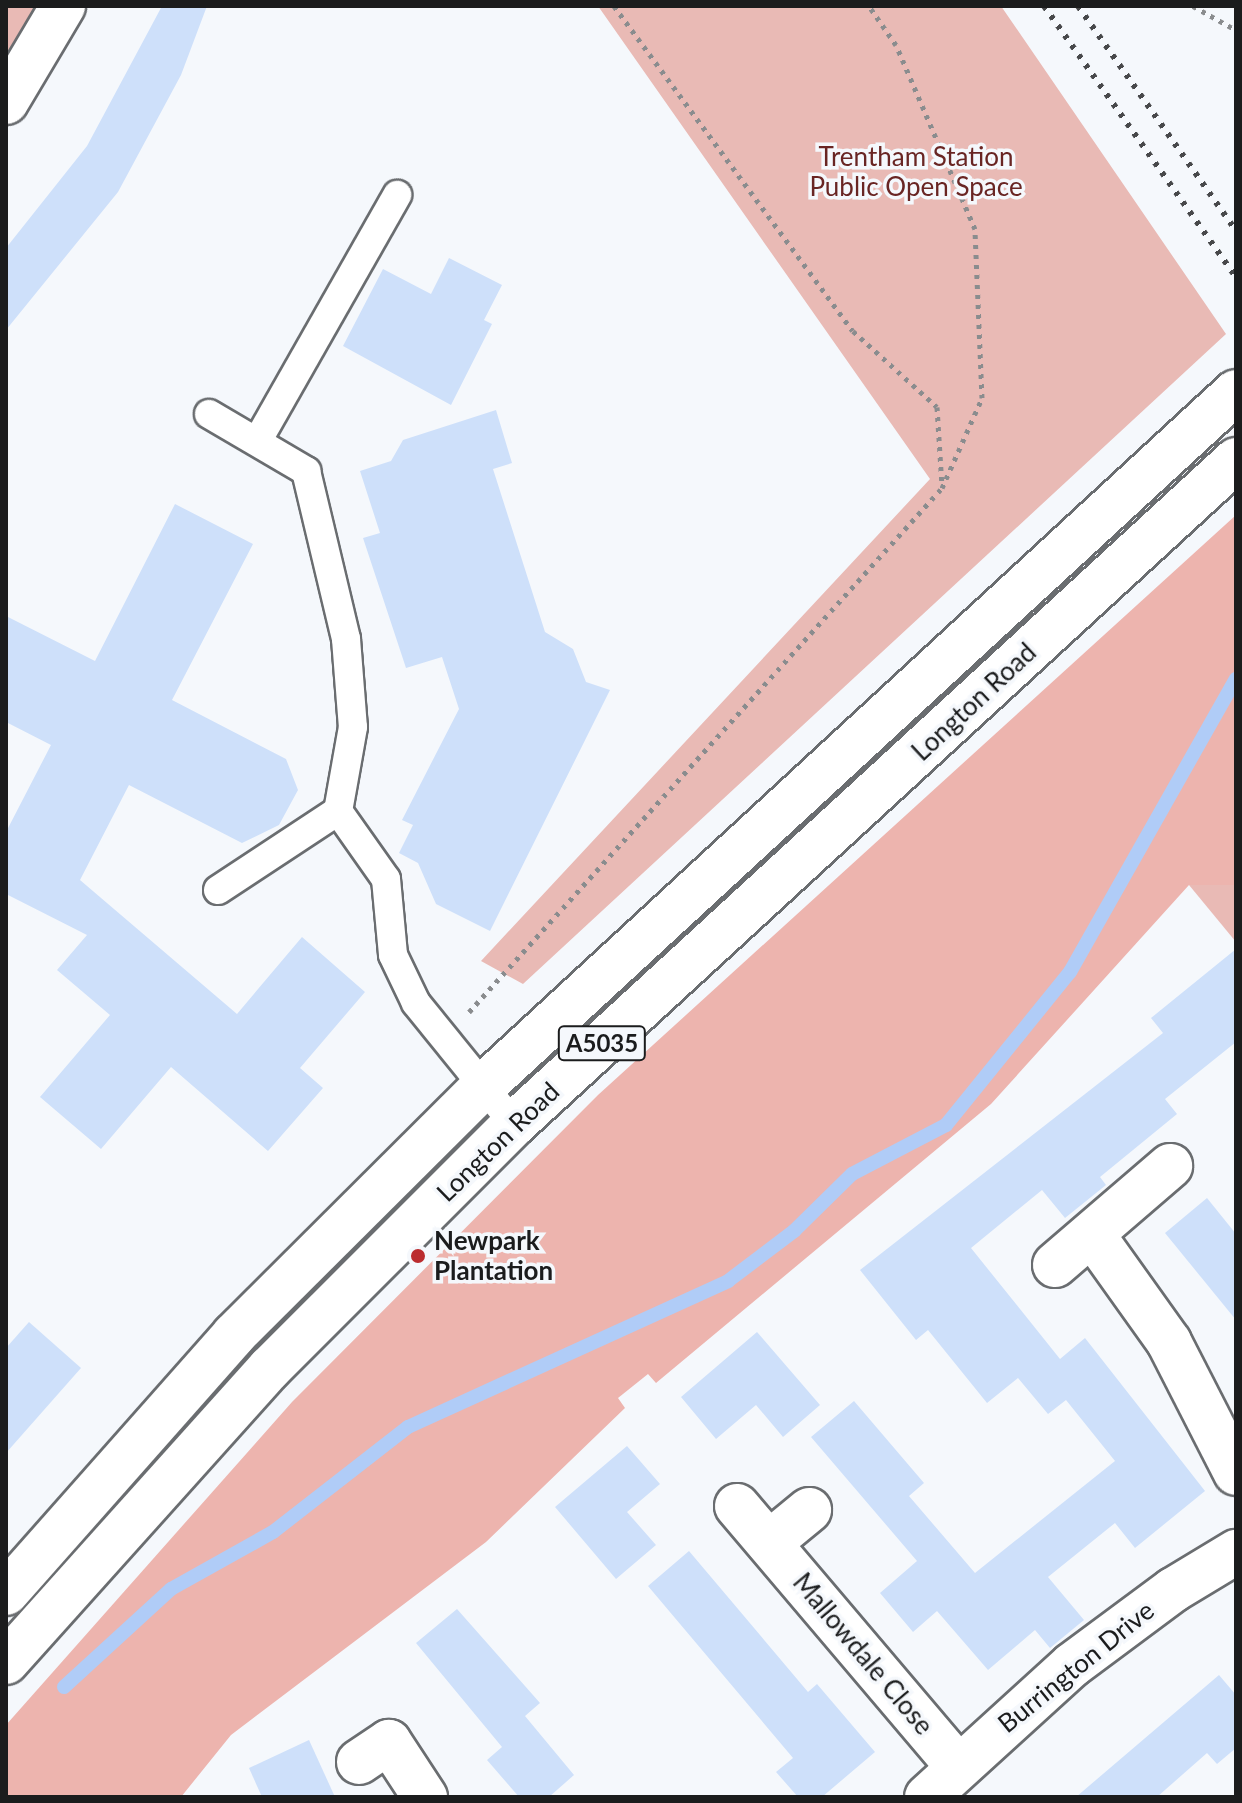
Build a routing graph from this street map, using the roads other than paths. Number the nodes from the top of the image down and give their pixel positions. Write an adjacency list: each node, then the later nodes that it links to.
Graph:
1 (63, 6): 2 (main road)
2 (6, 102)
3 (397, 195): 6 (lane)
4 (1235, 393): 10 (main road, Longton Road / A5035)
5 (209, 414): 6 (lane)
6 (258, 440): 8 (lane)
7 (1236, 460): 11 (main road, Longton Road / A5035)
8 (338, 811): 9 (lane); 10 (lane)
9 (218, 890)
10 (482, 1088): 11 (lane); 20 (main road, Longton Road / A5035)
11 (514, 1124): 21 (main road, Longton Road / A5035)
12 (1170, 1166): 13 (main road)
13 (1092, 1234): 14 (main road); 15 (main road)
14 (1055, 1265)
15 (1236, 1473)
16 (737, 1506): 18 (main road, Mallowdale Close)
17 (809, 1510): 18 (main road)
18 (769, 1543): 24 (main road, Mallowdale Close)
19 (1236, 1552): 24 (main road, Burrington Drive)
20 (10, 1588): 21 (main road)
21 (49, 1612): 22 (main road, Longton Road / A5035)
22 (6, 1662)
23 (386, 1741): 25 (main road)
24 (957, 1765): 26 (main road, Burrington Drive)
25 (425, 1797)
26 (927, 1797)

